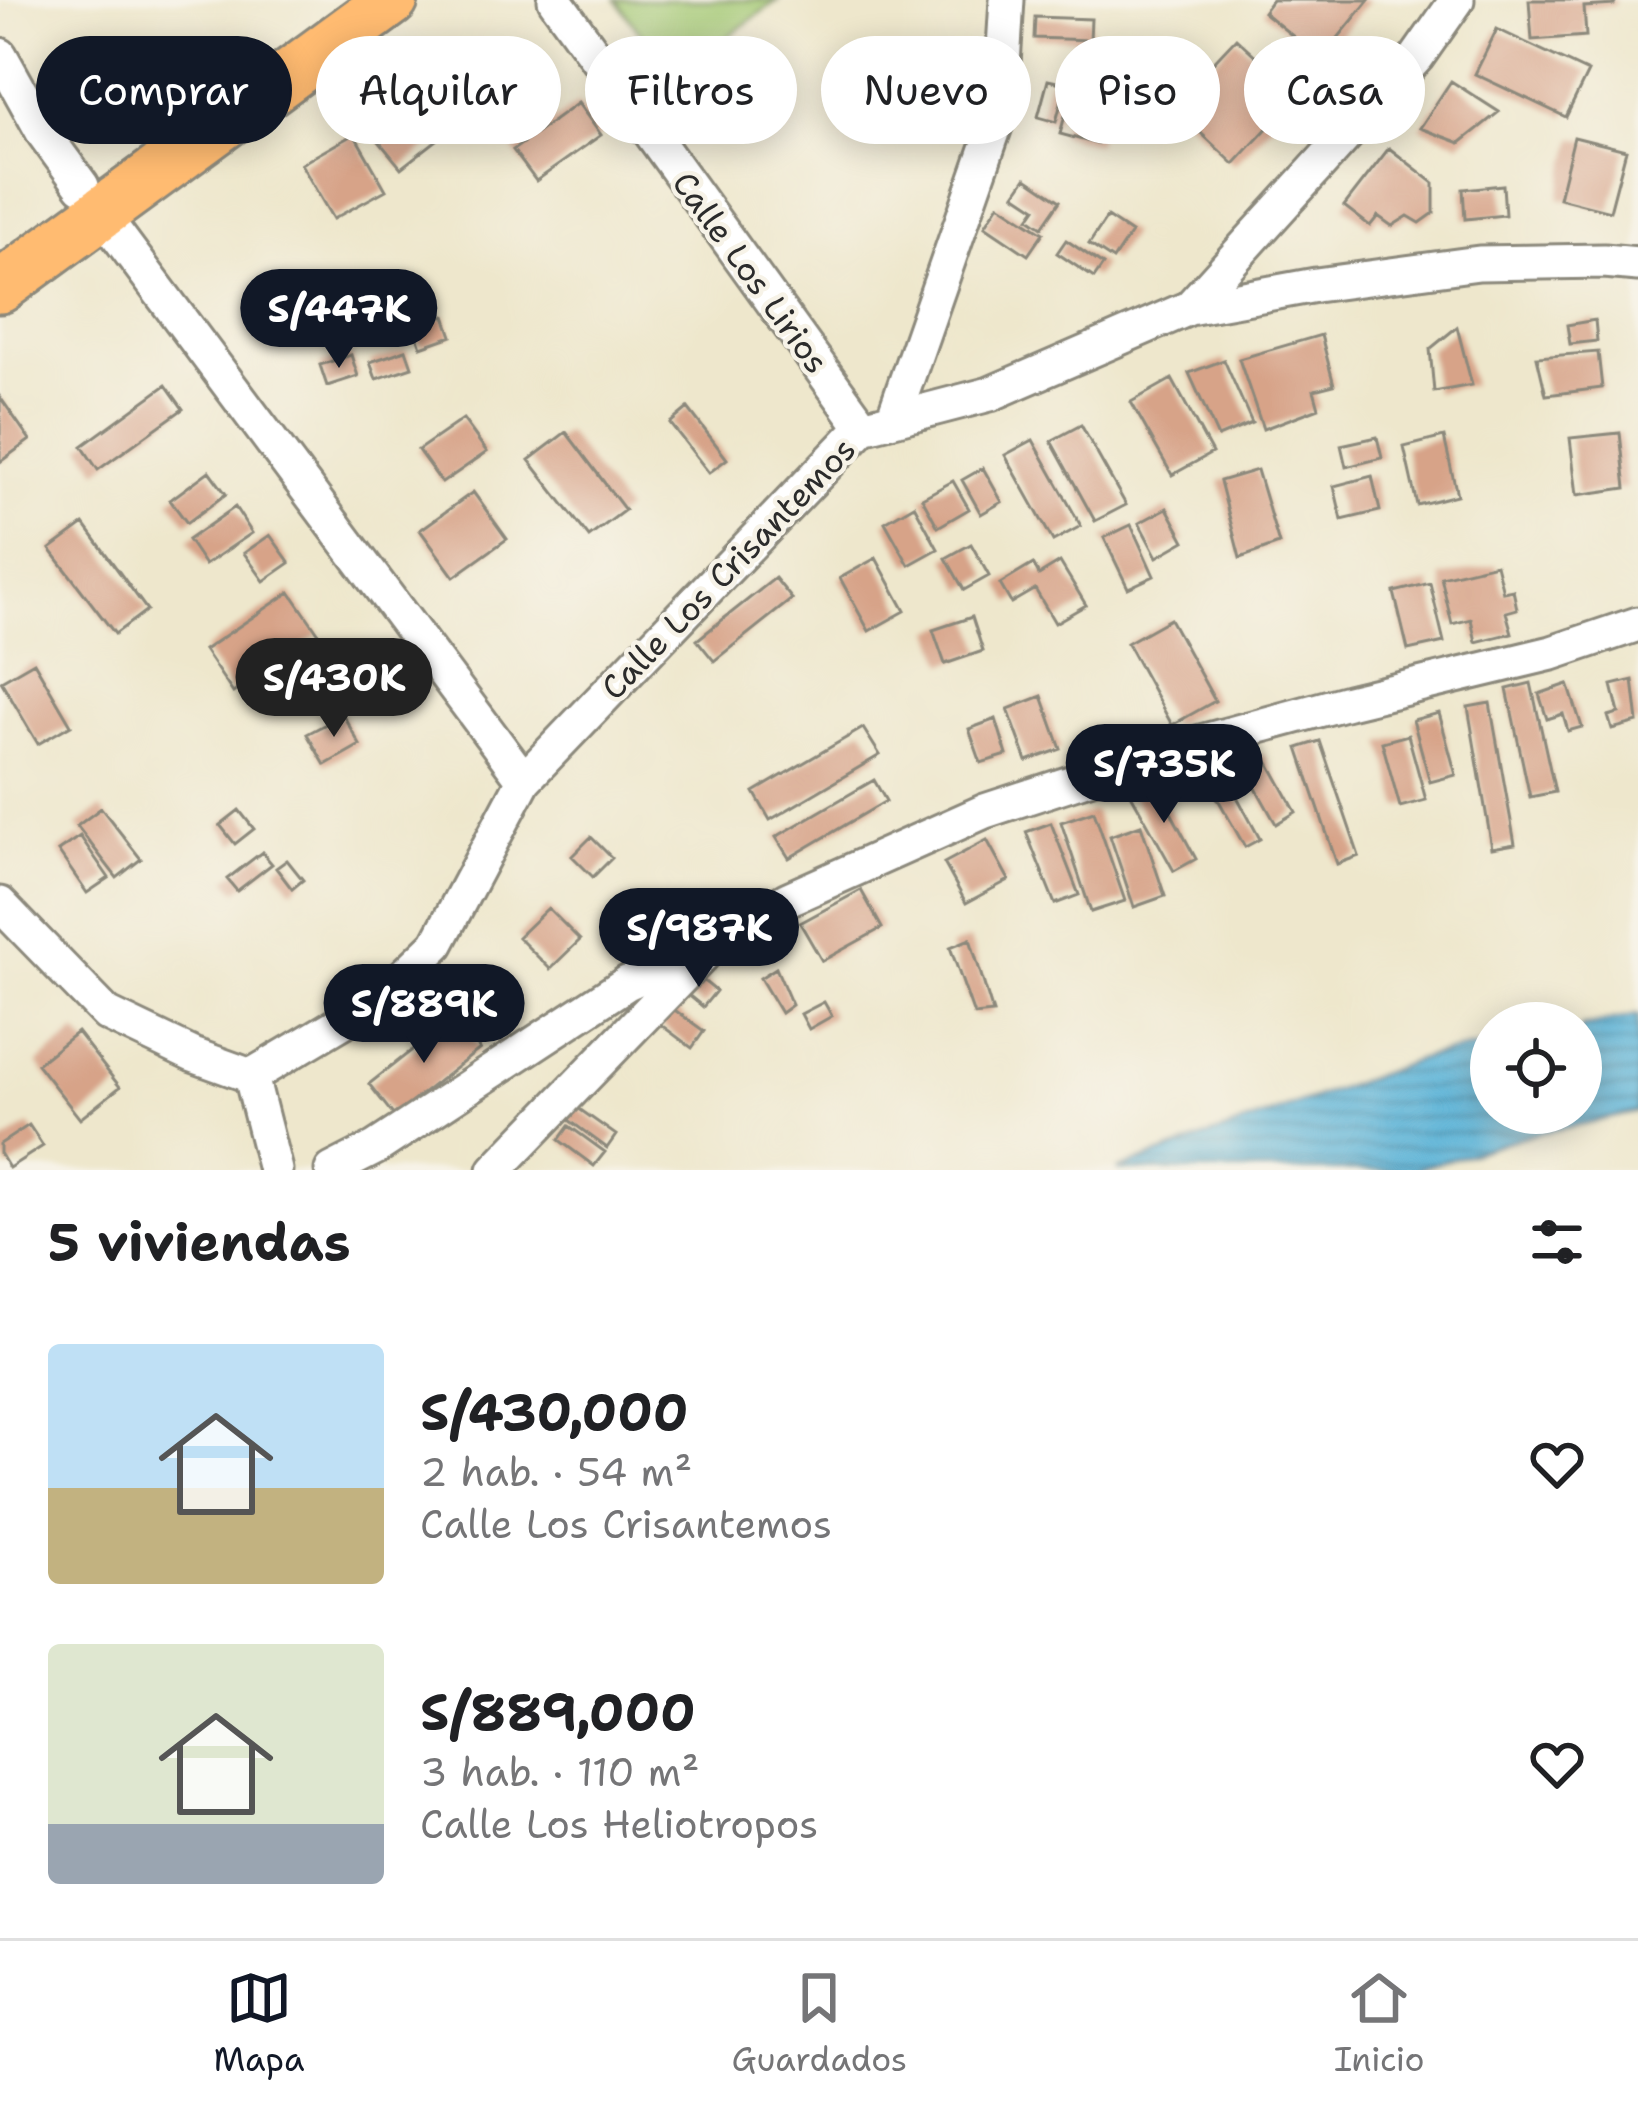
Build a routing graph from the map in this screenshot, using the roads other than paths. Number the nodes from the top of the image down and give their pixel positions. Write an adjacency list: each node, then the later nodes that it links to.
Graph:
1 (334, 0): 7 (highway)
2 (392, 0): 7 (highway)
3 (555, 0): 12 (street, Calle Los Lirios)
4 (1006, 0): 12 (street)
5 (1456, 0): 11 (street)
6 (0, 55): 7 (street)
7 (91, 199): 8 (highway); 10 (highway); 14 (street)
8 (0, 246)
9 (1638, 264): 11 (street, Calle Los Crisantemos)
10 (0, 286)
11 (1189, 308): 12 (street, Calle Los Crisantemos)
12 (878, 423): 14 (street, Calle Los Crisantemos)
13 (1638, 625): 16 (street)
14 (524, 780): 17 (street, Calle Los Crisantemos)
15 (0, 904): 17 (street)
16 (717, 941): 19 (street); 20 (street)
17 (251, 1076): 18 (street)
18 (275, 1170)
19 (332, 1170)
20 (495, 1170)

